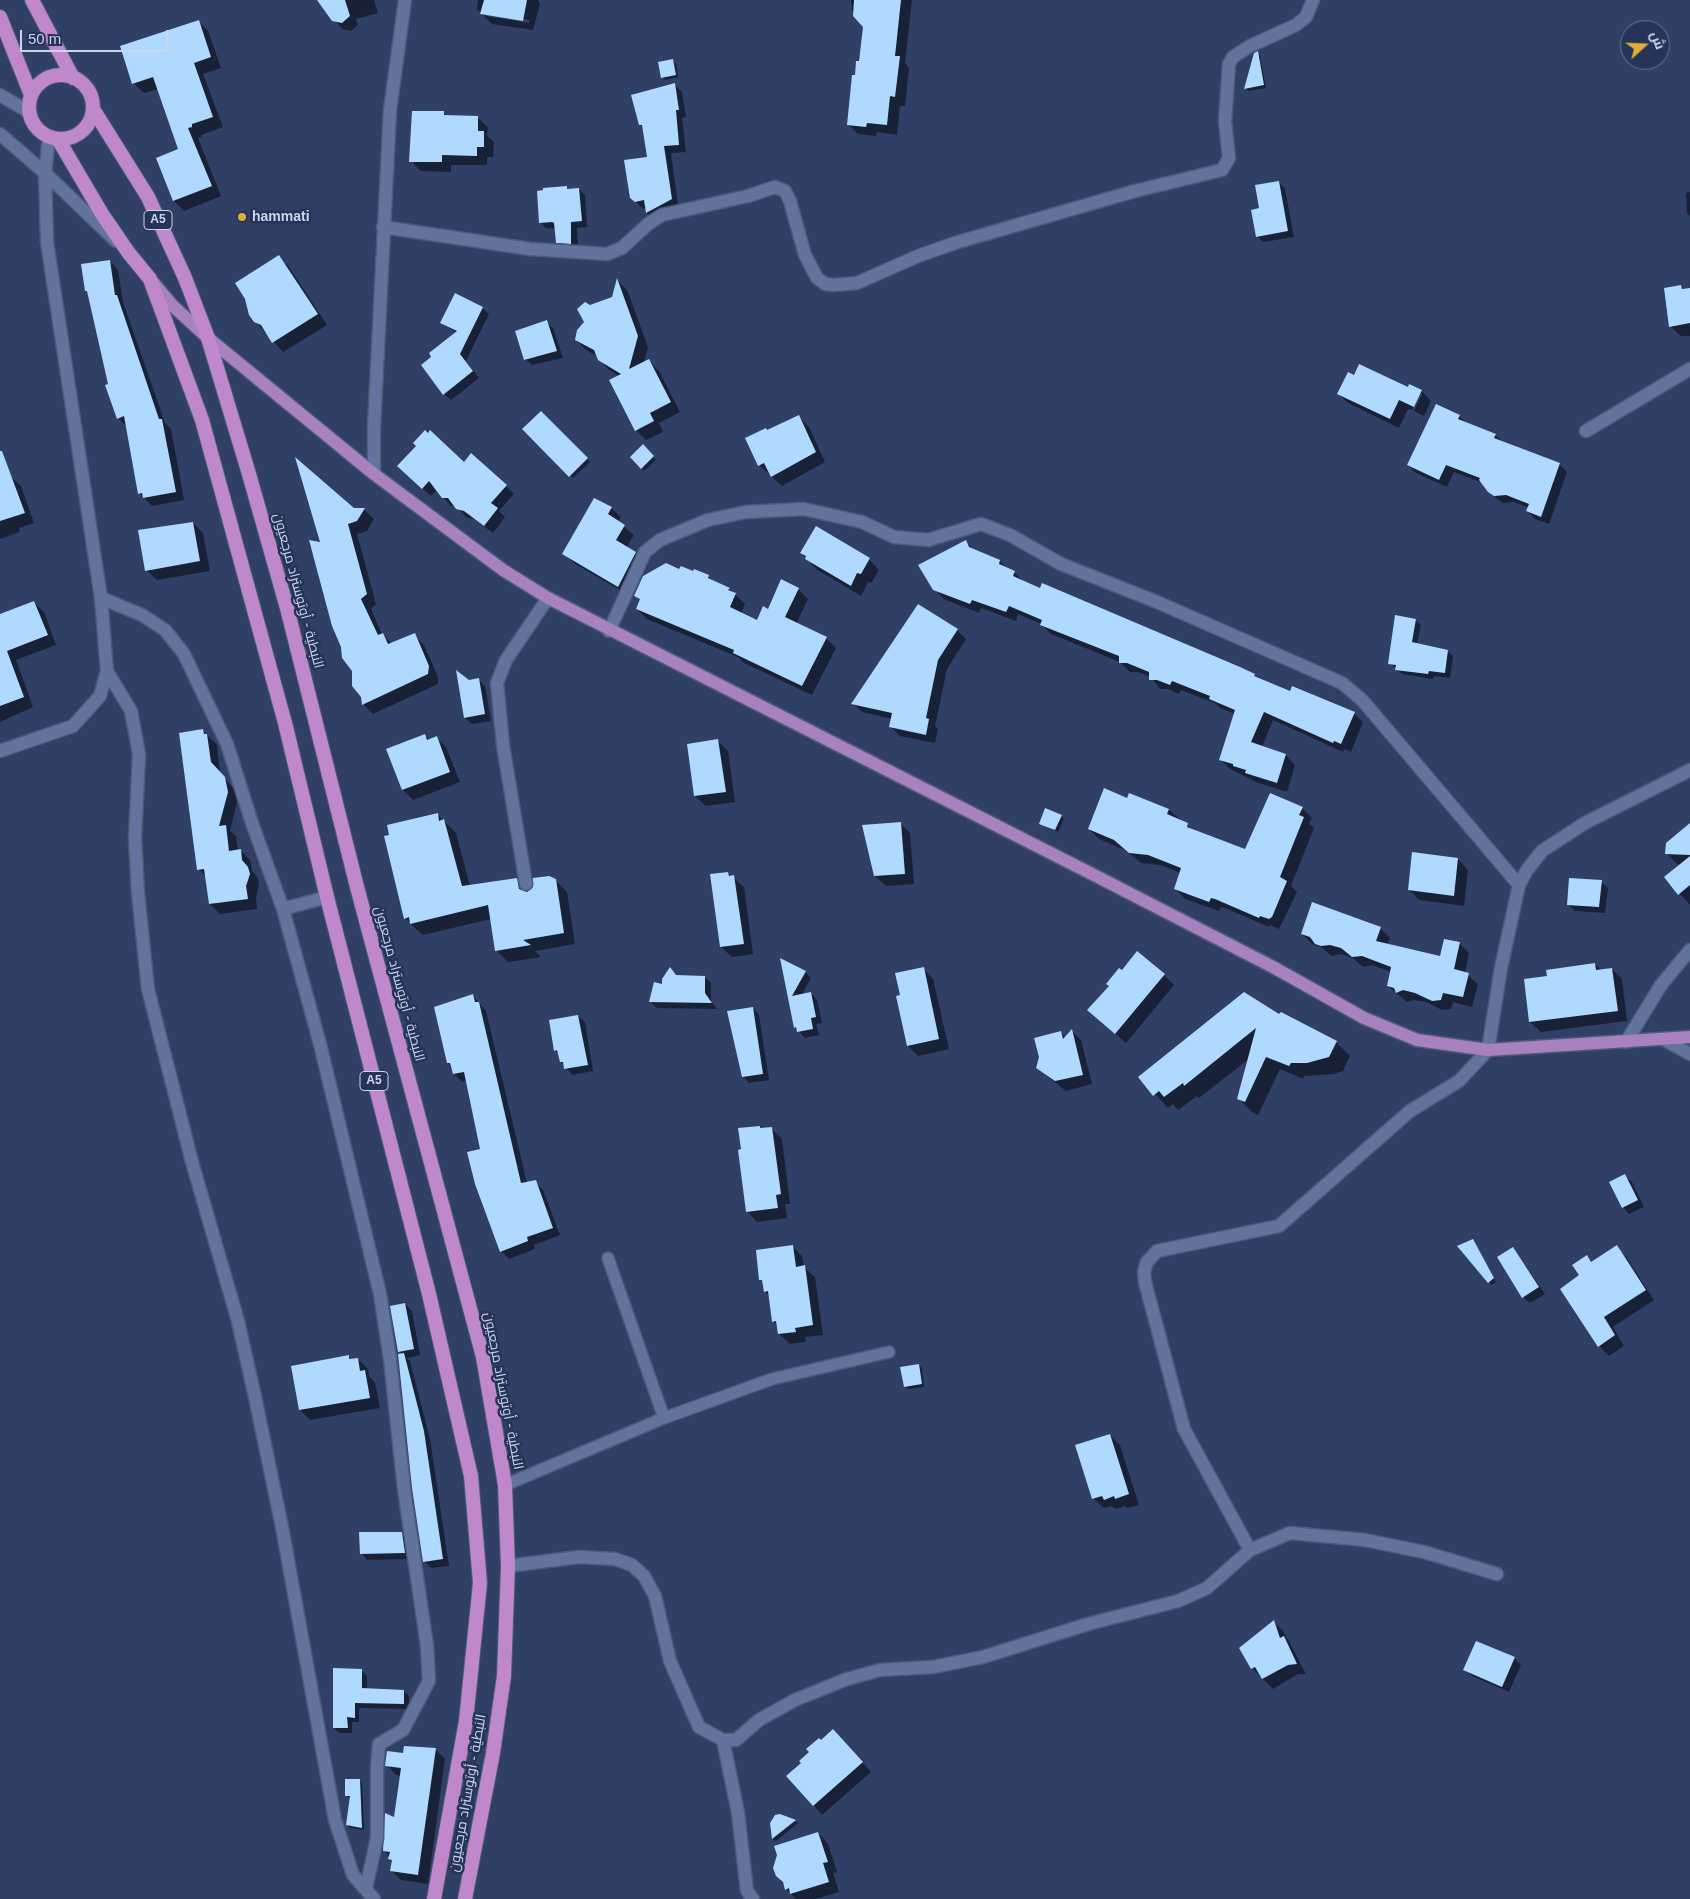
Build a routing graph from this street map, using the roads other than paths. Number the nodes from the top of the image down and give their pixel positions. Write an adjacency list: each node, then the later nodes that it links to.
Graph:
1 (32, 0): 5 (highway, A5)
2 (405, 0): 13 (street)
3 (1313, 0): 13 (street)
4 (0, 17): 7 (highway)
5 (73, 78): 7 (highway); 8 (highway, A5)
6 (0, 95): 9 (street)
7 (31, 95): 9 (highway)
8 (93, 109): 11 (highway); 16 (highway, النبطية - أوتوستراد مرجعيون / A5)
9 (29, 112): 11 (highway, A5)
10 (0, 134): 12 (street)
11 (54, 138): 12 (street); 14 (highway, النبطية - أوتوستراد مرجعيون / A5)
12 (45, 173): 14 (street); 20 (street)
13 (383, 227): 19 (street)
14 (128, 252): 15 (highway, النبطية - أوتوستراد مرجعيون / A5)
15 (150, 279): 16 (main road); 28 (highway, النبطية - أوتوستراد مرجعيون / A5)
16 (208, 338): 19 (main road); 39 (highway, النبطية - أوتوستراد مرجعيون / A5)
17 (1690, 369): 18 (street)
18 (1586, 430)
19 (374, 474): 21 (main road)
20 (101, 598): 23 (street); 29 (street)
21 (548, 598): 22 (main road); 26 (street)
22 (609, 631): 27 (street); 34 (main road)
23 (107, 671): 24 (street); 44 (street)
24 (0, 751)
25 (1690, 770): 27 (street)
26 (526, 884)
27 (1518, 885): 34 (street)
28 (327, 897): 29 (street); 46 (highway, النبطية - أوتوستراد مرجعيون / A5)
29 (283, 909): 44 (street)
30 (1690, 950): 33 (street)
31 (1690, 1037): 32 (main road)
32 (1663, 1039): 33 (main road); 35 (street)
33 (1626, 1042): 34 (main road)
34 (1488, 1050): 40 (street)
35 (1690, 1054)
36 (608, 1258): 38 (lane)
37 (889, 1352): 38 (lane)
38 (664, 1418): 39 (lane)
39 (506, 1485): 41 (highway, النبطية - أوتوستراد مرجعيون / A5)
40 (1250, 1550): 42 (street); 43 (street)
41 (508, 1566): 43 (street); 47 (highway, النبطية - أوتوستراد مرجعيون / A5)
42 (1496, 1574)
43 (723, 1740): 48 (street)
44 (366, 1888): 45 (street)
45 (374, 1899)
46 (434, 1899)
47 (465, 1899)
48 (753, 1899)

